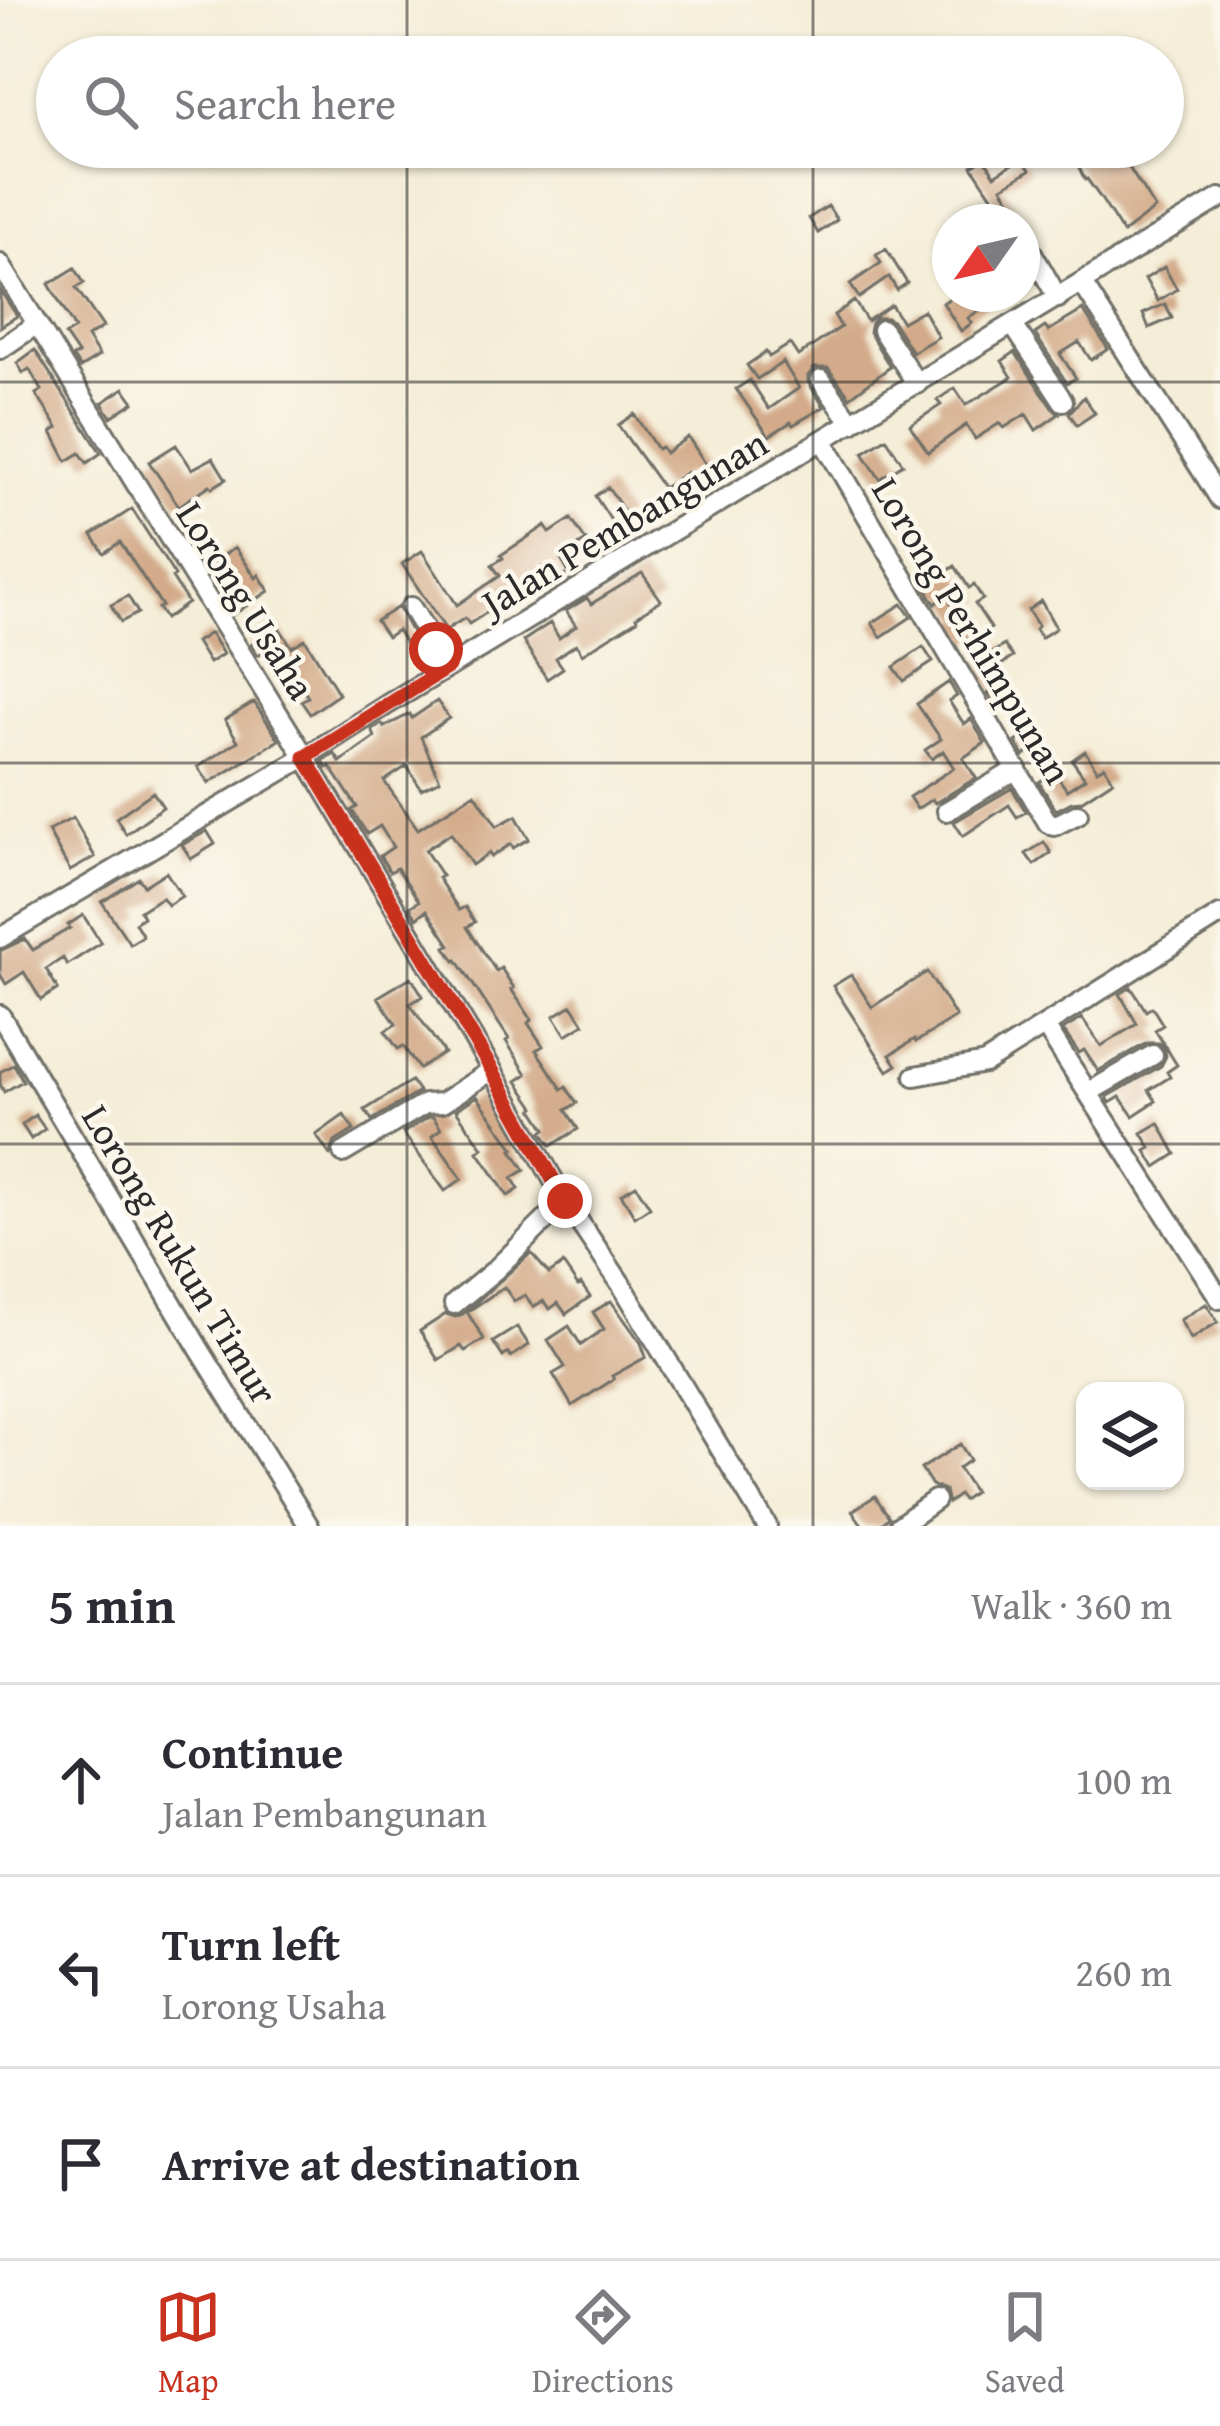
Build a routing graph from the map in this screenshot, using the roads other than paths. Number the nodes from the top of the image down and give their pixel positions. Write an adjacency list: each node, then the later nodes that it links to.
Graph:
1 (1220, 198): 4 (street, Jalan Pembangunan)
2 (0, 264): 6 (street, Lorong Usaha)
3 (1040, 267): 5 (street)
4 (1082, 283): 5 (street, Jalan Pembangunan); 15 (street)
5 (1058, 298): 7 (street, Jalan Pembangunan)
6 (37, 324): 9 (street); 18 (street, Lorong Usaha)
7 (1013, 325): 11 (street, Jalan Pembangunan); 12 (street)
8 (882, 330): 11 (street)
9 (0, 350)
10 (821, 380): 13 (street)
11 (917, 384): 13 (street, Jalan Pembangunan)
12 (1063, 401)
13 (852, 423): 14 (street, Jalan Pembangunan)
14 (823, 441): 17 (street, Jalan Pembangunan); 19 (street, Lorong Perhimpunan)
15 (1220, 500)
16 (411, 607): 17 (street)
17 (448, 667): 18 (street, Jalan Pembangunan)
18 (305, 757): 23 (street, Jalan Pembangunan); 27 (street, Lorong Usaha)
19 (1017, 769): 20 (street); 21 (street, Lorong Perhimpunan)
20 (947, 811)
21 (1078, 814)
22 (1220, 915): 25 (street)
23 (0, 938)
24 (0, 1015): 35 (street, Lorong Rukun Timur)
25 (1043, 1028): 28 (street); 29 (street)
26 (1153, 1055): 29 (street)
27 (492, 1070): 30 (street); 31 (street, Lorong Usaha)
28 (915, 1076)
29 (1089, 1092): 32 (street)
30 (344, 1153)
31 (565, 1201): 33 (street); 36 (street, Lorong Usaha)
32 (1220, 1299)
33 (454, 1304)
34 (935, 1500): 37 (street)
35 (309, 1526)
36 (767, 1526)
37 (899, 1526)

